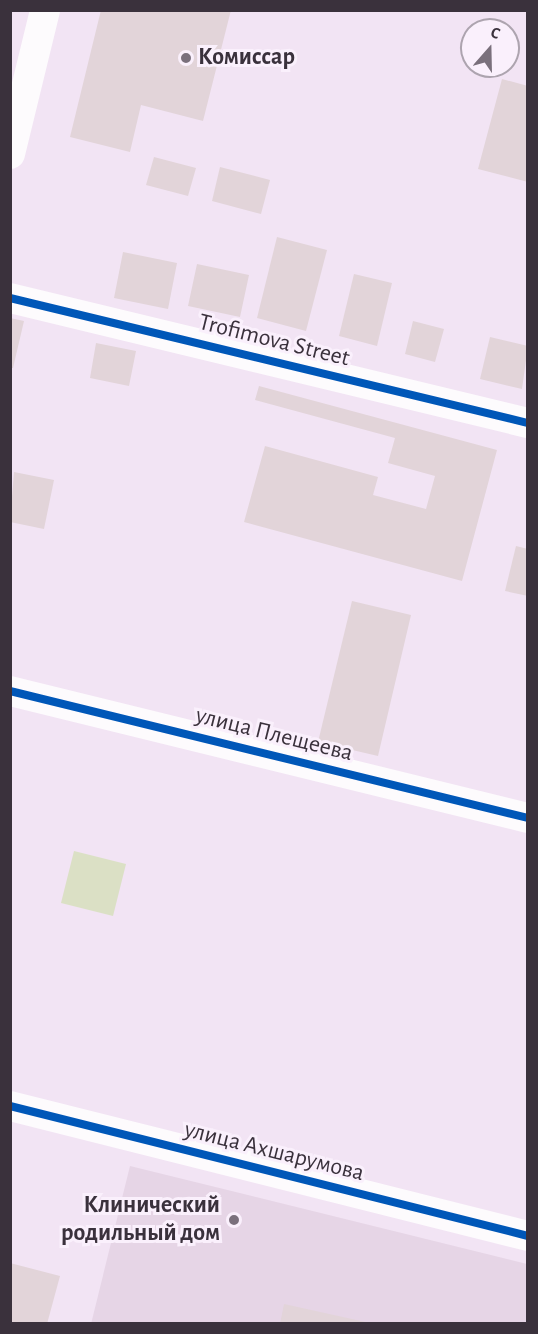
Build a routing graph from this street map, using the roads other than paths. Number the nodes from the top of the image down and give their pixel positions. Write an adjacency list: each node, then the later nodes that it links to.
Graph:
1 (45, 10): 2 (street)
2 (10, 154)
3 (10, 298): 4 (street, Trofimova Street)
4 (528, 423)
5 (10, 691): 6 (street, улица Плещеева)
6 (528, 818)
7 (10, 1106): 8 (street, улица Ахшарумова)
8 (528, 1236)

